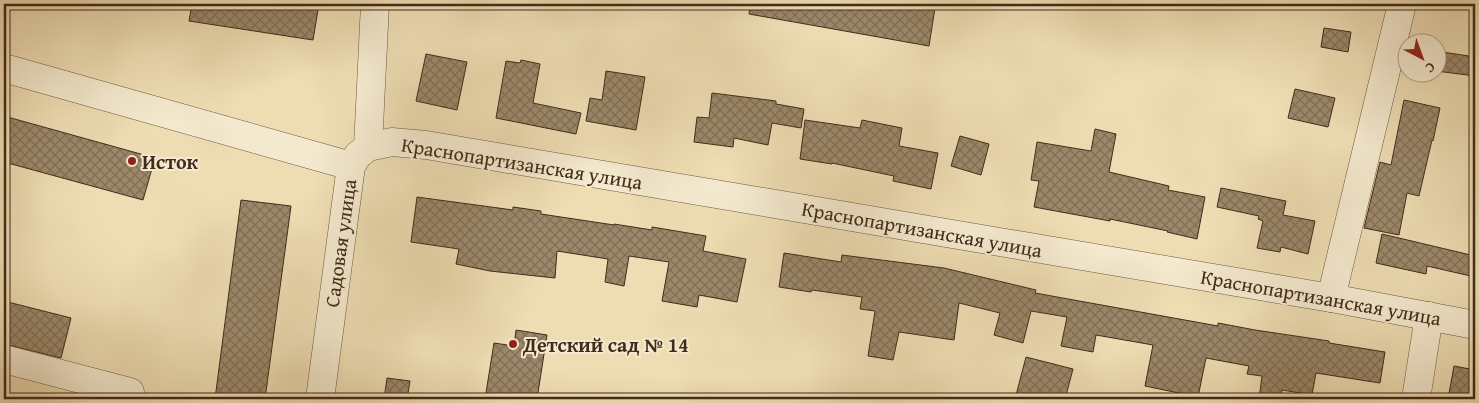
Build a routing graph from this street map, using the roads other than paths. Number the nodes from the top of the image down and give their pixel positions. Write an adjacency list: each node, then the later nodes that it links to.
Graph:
1 (375, 4): 4 (street, Садовая улица)
2 (1402, 4): 5 (street)
3 (4, 68): 4 (street, Краснопартизанская улица)
4 (359, 157): 5 (street, Краснопартизанская улица); 10 (street, Садовая улица)
5 (1331, 298): 6 (street, Краснопартизанская улица)
6 (1430, 316): 7 (street, Краснопартизанская улица); 11 (street)
7 (1475, 325)
8 (4, 359): 9 (street)
9 (130, 392)
10 (320, 399)
11 (1416, 399)

